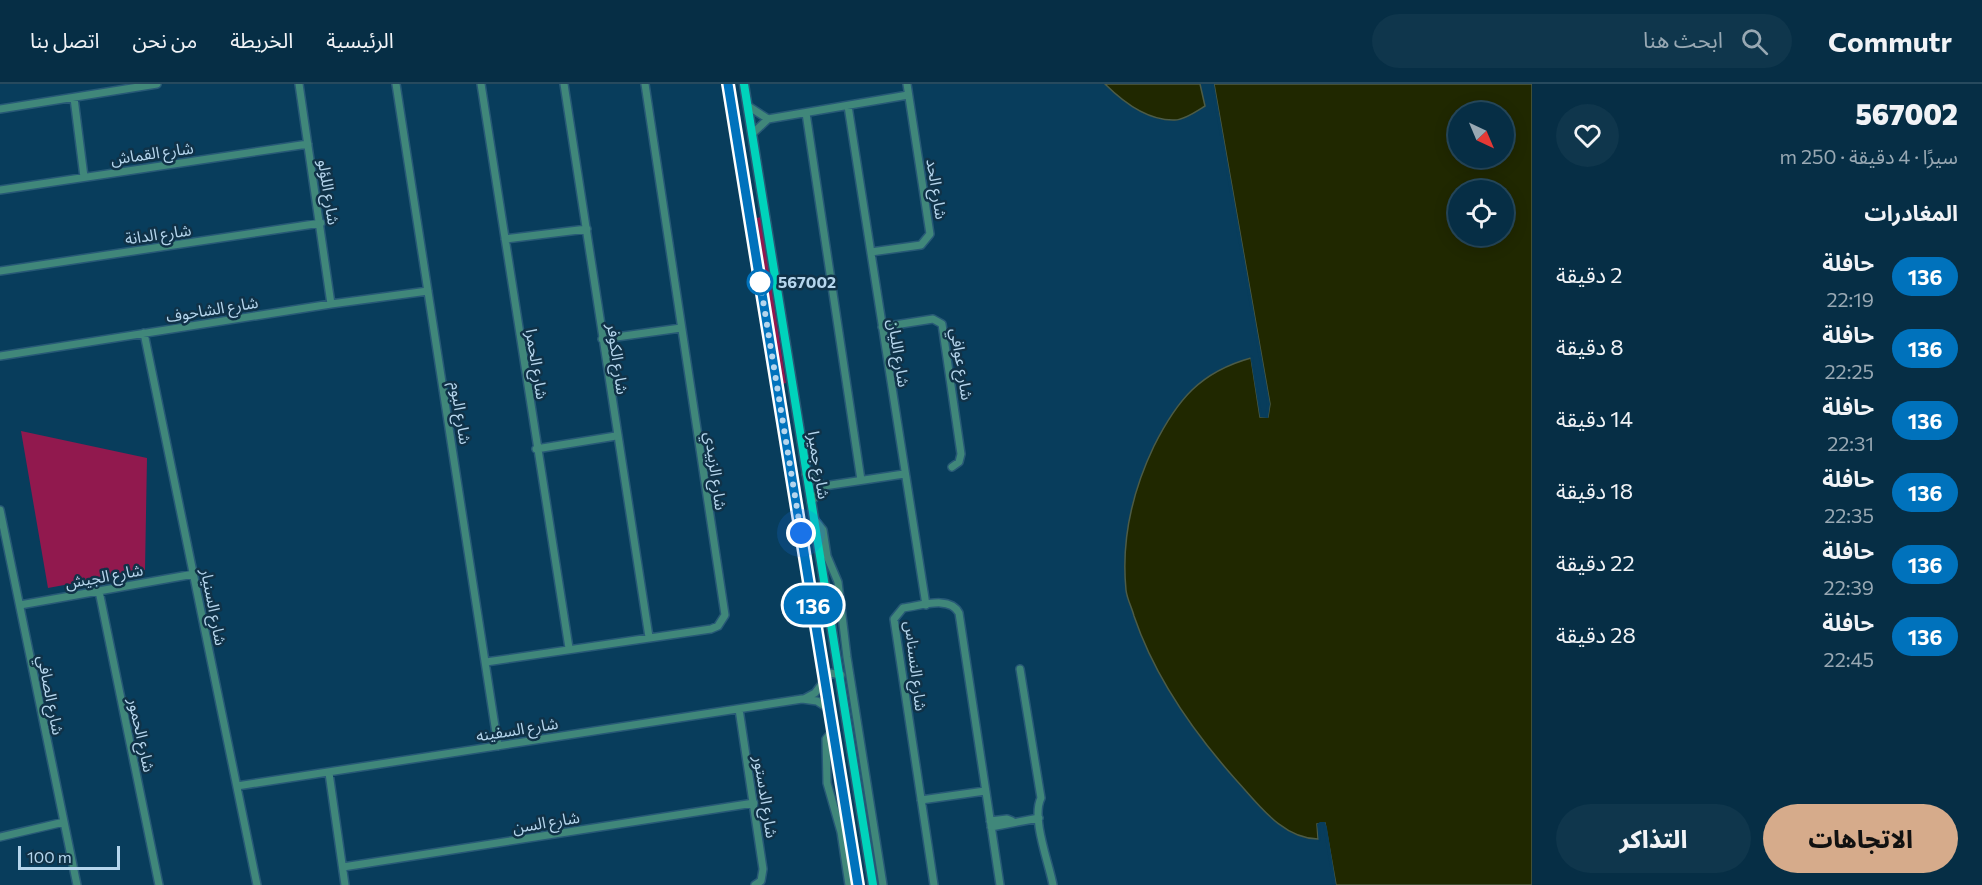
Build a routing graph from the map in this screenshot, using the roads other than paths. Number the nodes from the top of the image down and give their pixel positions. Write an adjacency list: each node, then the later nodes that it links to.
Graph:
1 (157, 84): 11 (street)
2 (299, 84): 18 (street, شارع اللؤلو)
3 (396, 84): 26 (street, شارع البوم)
4 (481, 84): 23 (street, شارع الحمرا)
5 (564, 84): 22 (street, شارع الكوفر)
6 (645, 84): 29 (street, شارع الزبيدي)
7 (728, 84): 49 (main road, شارع جميرا)
8 (744, 84): 13 (main road, شارع جميرا)
9 (907, 84): 10 (street, شارع الحد)
10 (908, 95): 12 (street); 24 (street, شارع الحد)
11 (74, 98): 14 (street); 19 (street)
12 (848, 105): 15 (street); 24 (street, شارع الليان)
13 (748, 106): 16 (street); 17 (main road, شارع جميرا)
14 (0, 108)
15 (806, 113): 16 (street); 38 (street)
16 (768, 119): 17 (street)
17 (752, 134): 36 (main road, شارع جميرا)
18 (308, 144): 19 (street, شارع القماش); 21 (street, شارع اللؤلو)
19 (84, 177): 20 (street, شارع القماش)
20 (0, 190)
21 (321, 223): 25 (street, شارع الدانة); 27 (street, شارع اللؤلو)
22 (587, 229): 23 (street); 31 (street, شارع الكوفر)
23 (505, 239): 34 (street, شارع الحمرا)
24 (871, 252): 28 (street, شارع الليان)
25 (0, 272)
26 (428, 291): 27 (street, شارع الشاحوف); 51 (street, شارع البوم)
27 (331, 304): 30 (street, شارع الشاحوف)
28 (882, 327): 35 (street, شارع عوافي); 37 (street, شارع الليان)
29 (681, 328): 31 (street); 47 (street, شارع الزبيدي)
30 (144, 333): 32 (street, شارع الشاحوف); 43 (street, شارع السنيار)
31 (602, 339): 33 (street, شارع الكوفر)
32 (0, 356)
33 (616, 436): 34 (street); 47 (street, شارع الكوفر)
34 (536, 449): 50 (street, شارع الحمرا)
35 (952, 467)
36 (806, 474): 39 (street); 40 (main road, شارع جميرا)
37 (904, 474): 38 (street); 46 (street, شارع الليان)
38 (861, 480): 39 (street)
39 (824, 486): 40 (street)
40 (810, 504): 42 (main road, شارع جميرا)
41 (0, 510): 45 (street, شارع الصافي)
42 (812, 518): 48 (main road, شارع جميرا); 78 (street)
43 (194, 574): 44 (street, شارع الجيش); 61 (street, شارع السنيار)
44 (99, 591): 45 (street, شارع الجيش); 71 (street, شارع الحمور)
45 (20, 605): 66 (street, شارع الصافي)
46 (926, 605): 62 (street, شارع النسناس); 63 (street, شارع النسناس)
47 (649, 637): 50 (street, شارع الزبيدي)
48 (835, 641): 49 (main road); 53 (main road, شارع جميرا)
49 (820, 645): 54 (main road, شارع جميرا)
50 (569, 648): 51 (street, شارع الزبيدي)
51 (486, 662): 59 (street, شارع البوم)
52 (1020, 669): 65 (street)
53 (841, 676): 54 (street, شارع السفينه); 77 (main road, شارع جميرا)
54 (826, 679): 55 (street, شارع السفينه); 57 (main road, شارع جميرا)
55 (801, 699): 56 (street, شارع السفينه); 57 (street, شارع السفينه)
56 (739, 709): 59 (street, شارع السفينه); 64 (street, شارع الدستور)
57 (831, 711): 58 (main road, شارع جميرا)
58 (834, 729): 75 (street); 76 (main road, شارع جميرا)
59 (498, 746): 60 (street, شارع السفينه)
60 (329, 773): 61 (street, شارع السفينه); 69 (street)
61 (237, 786): 72 (street, شارع السنيار)
62 (985, 791): 63 (street); 67 (street, شارع النسناس)
63 (921, 800): 79 (street, شارع النسناس)
64 (754, 803): 69 (street, شارع السن); 74 (street, شارع الدستور)
65 (1039, 818): 67 (street); 81 (street)
66 (64, 822): 68 (street); 70 (street, شارع الصافي)
67 (991, 824): 80 (street, شارع النسناس)
68 (0, 837)
69 (343, 867): 73 (street)
70 (77, 885)
71 (159, 885)
72 (257, 885)
73 (345, 885)
74 (754, 885)
75 (849, 885)
76 (858, 885)
77 (873, 885)
78 (883, 885)
79 (934, 885)
80 (1000, 885)
81 (1053, 885)

